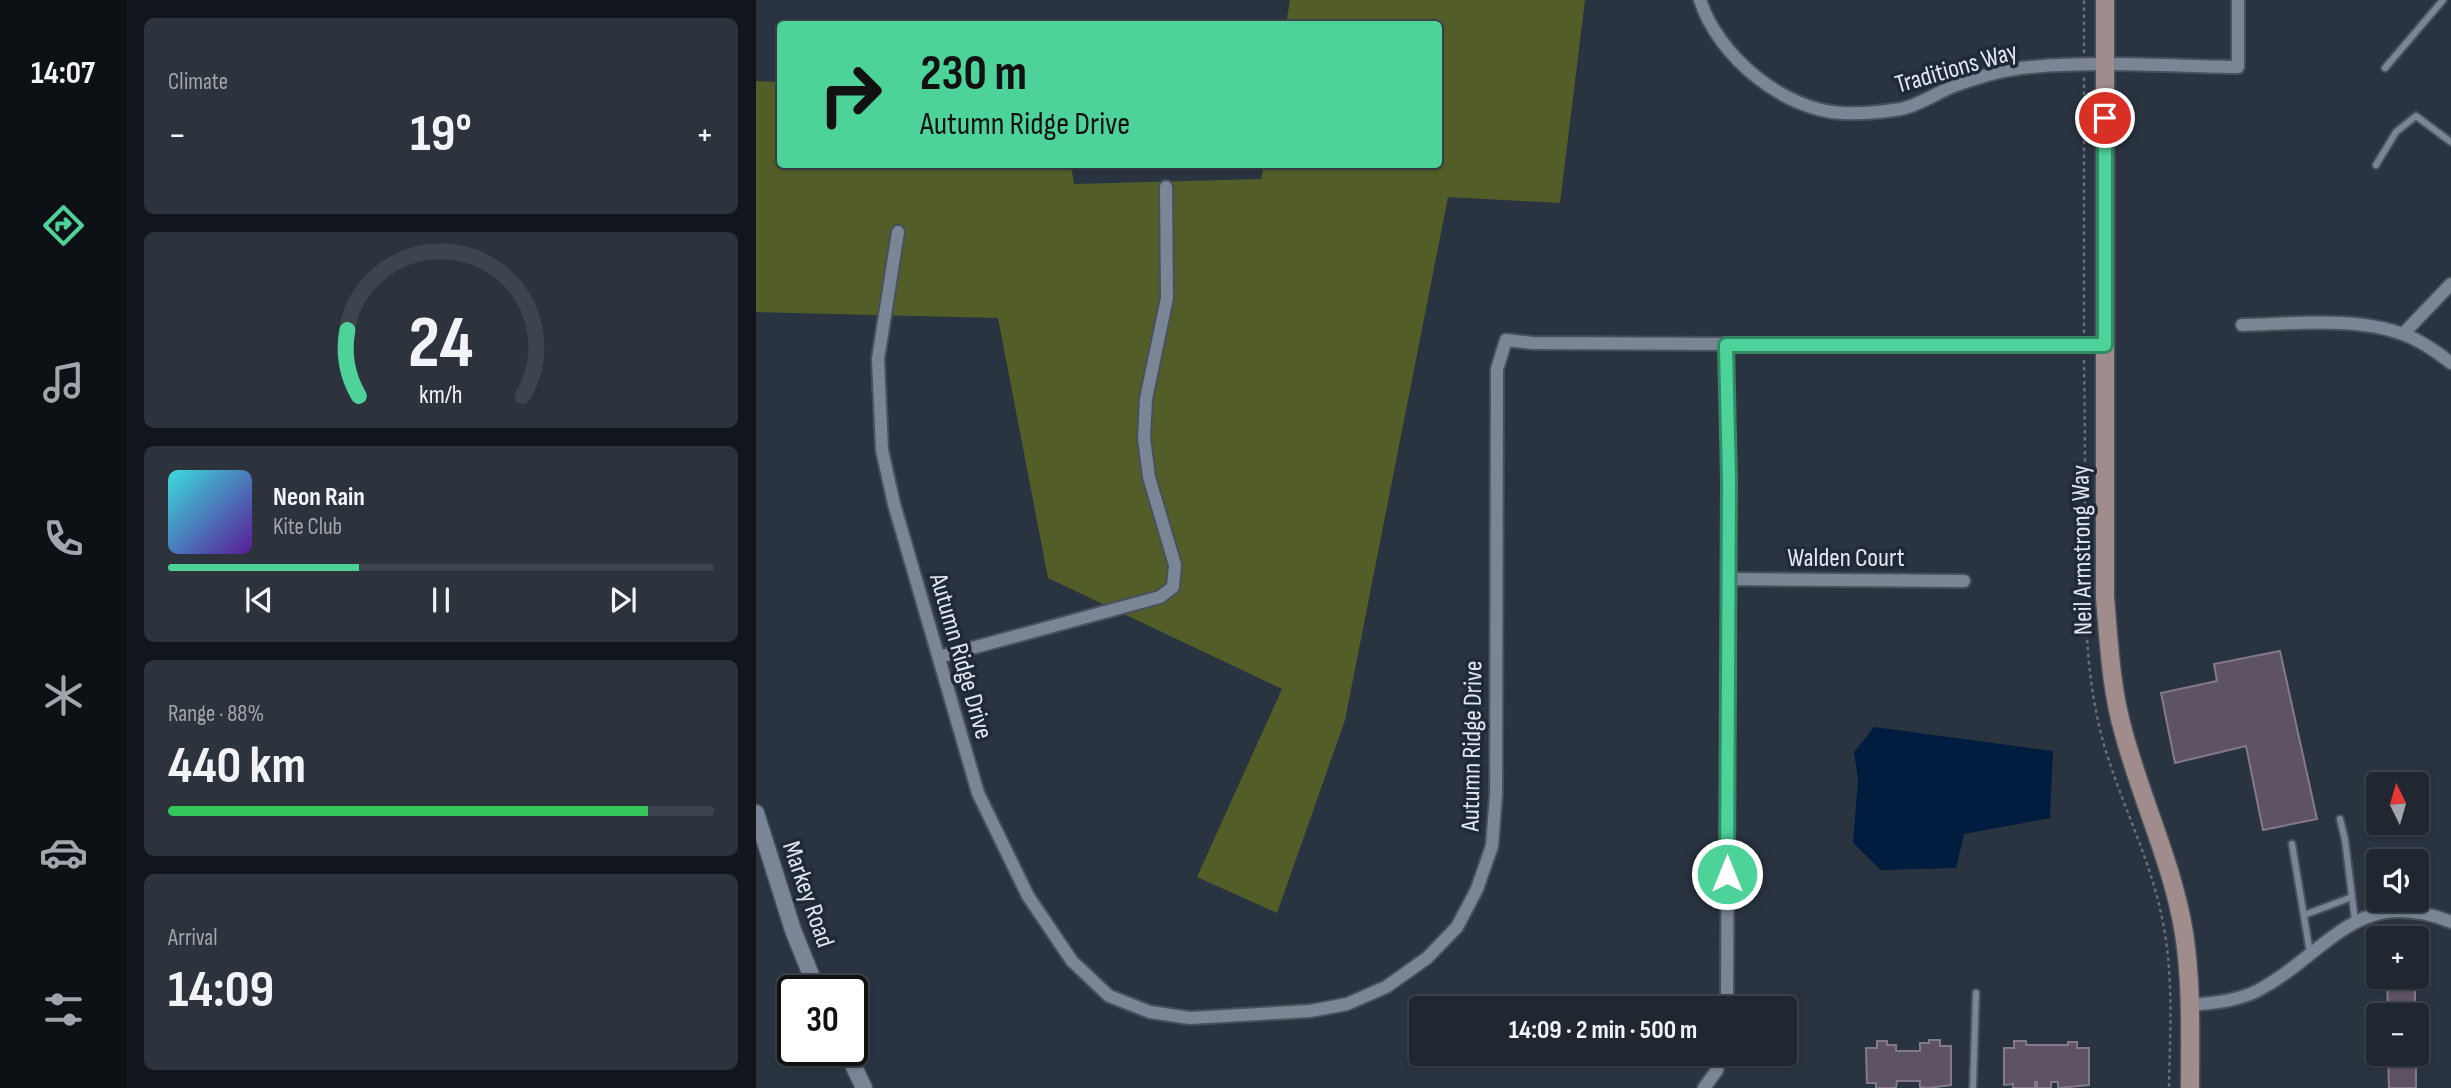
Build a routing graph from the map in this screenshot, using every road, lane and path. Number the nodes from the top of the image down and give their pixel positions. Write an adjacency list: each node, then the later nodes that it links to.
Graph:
1 (1700, 0): 5 (street, Traditions Way)
2 (2105, 0): 5 (main road, Neil Armstrong Way)
3 (2238, 0): 5 (street, Traditions Way)
4 (2443, 0): 6 (lane)
5 (2105, 66): 15 (main road, Neil Armstrong Way)
6 (2385, 68)
7 (2451, 142): 8 (lane)
8 (2376, 165)
9 (1166, 187): 19 (street)
10 (898, 232): 19 (street, Autumn Ridge Drive)
11 (2451, 284): 13 (street)
12 (2242, 325): 13 (street)
13 (2403, 334): 16 (street)
14 (1726, 345): 15 (street, Autumn Ridge Drive); 17 (street); 19 (street, Autumn Ridge Drive)
15 (2105, 345): 31 (main road, Neil Armstrong Way)
16 (2451, 363)
17 (1728, 579): 18 (street, Walden Court); 30 (street)
18 (1964, 581)
19 (939, 657)
20 (756, 813): 28 (street, Markey Road)
21 (2340, 819): 23 (lane)
22 (2292, 844): 24 (lane)
23 (2352, 897): 24 (lane); 25 (lane)
24 (2304, 915): 27 (lane)
25 (2355, 921): 26 (street); 27 (street)
26 (2451, 922)
27 (2310, 953): 31 (street)
28 (811, 975)
29 (1976, 992): 36 (lane)
30 (1727, 996)
31 (2190, 1005): 37 (main road, Neil Armstrong Way)
32 (854, 1066): 34 (street)
33 (1718, 1066): 35 (street)
34 (864, 1088)
35 (1704, 1088)
36 (1973, 1088)
37 (2190, 1088)

